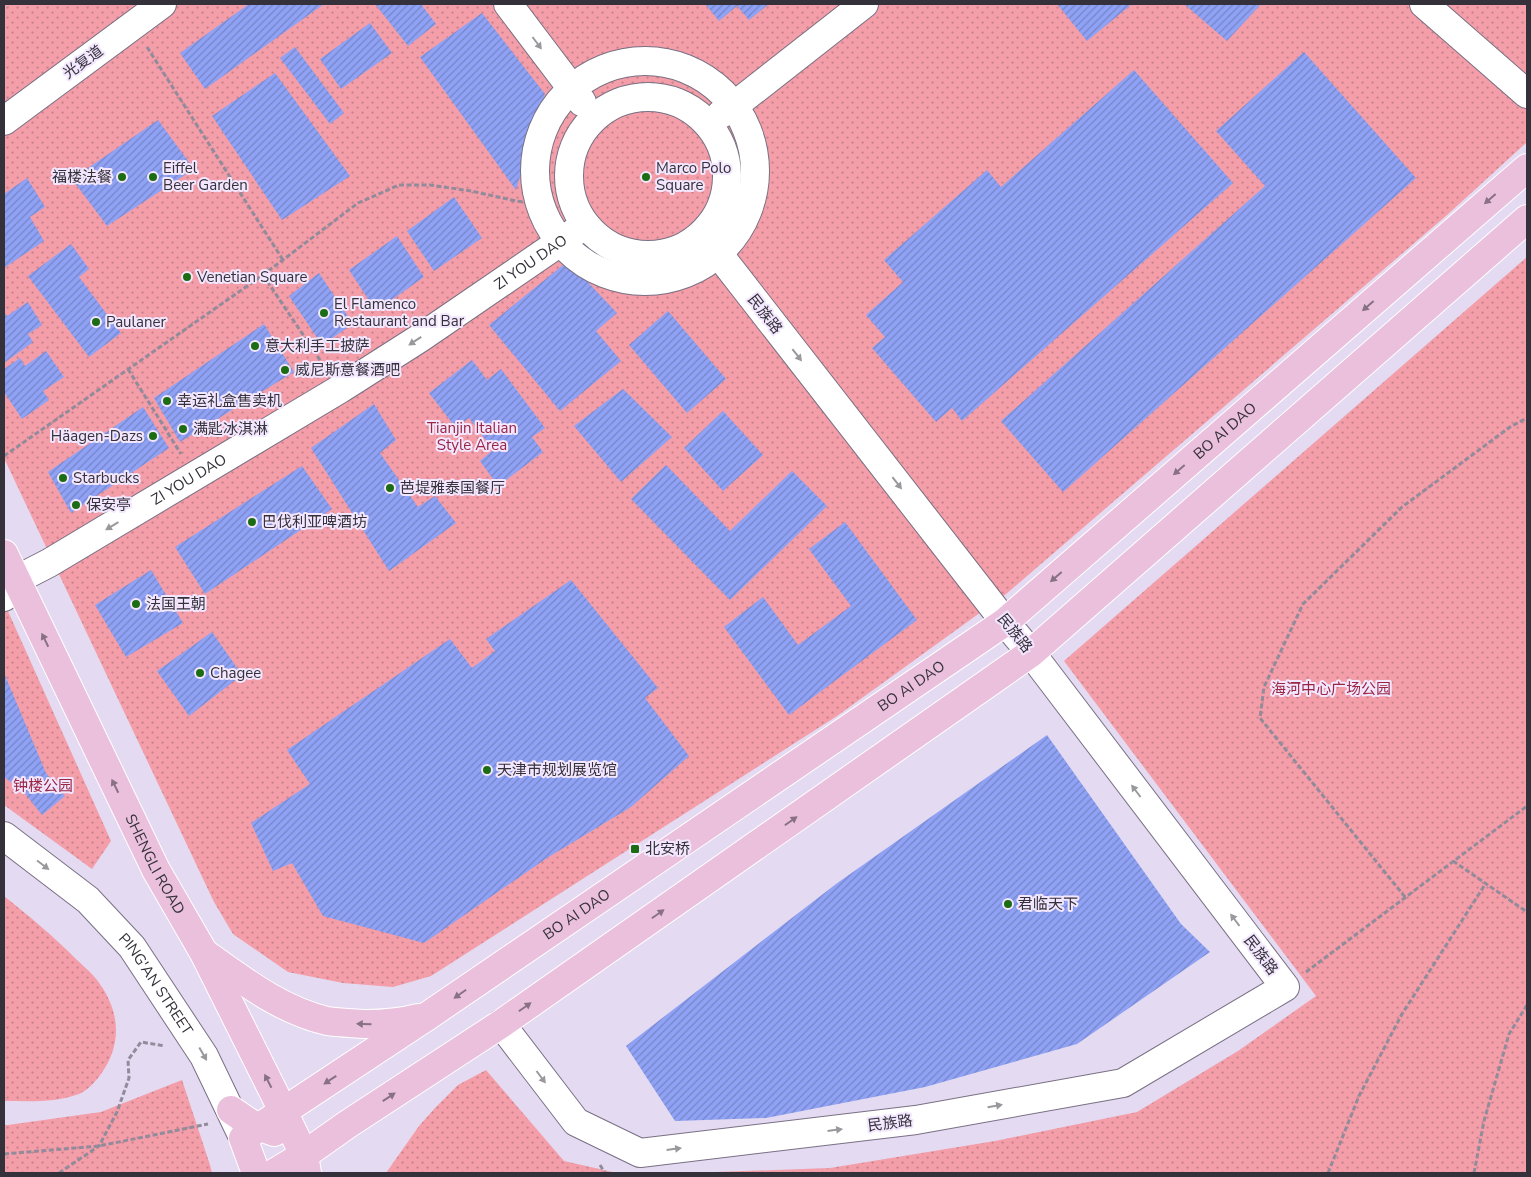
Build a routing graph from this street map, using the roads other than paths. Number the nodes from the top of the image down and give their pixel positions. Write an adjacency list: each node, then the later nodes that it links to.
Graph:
1 (162, 4): 9 (street, 光复道)
2 (508, 4): 5 (street, one-way to 5)
3 (864, 4): 7 (street)
4 (1424, 4): 6 (street)
5 (571, 88): 7 (street); 8 (street); 14 (street)
6 (1527, 94)
7 (735, 105): 10 (street); 15 (street)
8 (594, 119): 10 (street); 13 (street)
9 (4, 121)
10 (707, 123): 15 (street)
11 (1527, 168): 18 (main road, BO AI DAO, one-way to 18)
12 (1527, 219): 19 (main road)
13 (585, 225): 14 (street, ZI YOU DAO); 15 (street)
14 (560, 242): 15 (street); 17 (street, ZI YOU DAO, one-way to 17)
15 (711, 244): 18 (street, 民族路, one-way to 18)
16 (4, 554): 17 (main road, SHENGLI ROAD)
17 (10, 588): 21 (main road, SHENGLI ROAD, one-way to 17)
18 (1005, 622): 19 (street, 民族路); 22 (main road, BO AI DAO, one-way to 22)
19 (1031, 653): 23 (main road, one-way to 19); 23 (street, 民族路, one-way to 19)
20 (4, 836): 25 (street, PING'AN STREET, one-way to 25)
21 (204, 953): 22 (main road, one-way to 21); 25 (main road, SHENGLI ROAD, one-way to 21)
22 (429, 1015): 25 (main road, BO AI DAO, one-way to 25)
23 (501, 1024): 24 (main road, one-way to 23)
24 (348, 1124): 25 (main road); 25 (main road)
25 (275, 1137): 26 (main road, PING'AN STREET); 27 (main road); 28 (main road, BO AI DAO)
26 (256, 1173)
27 (261, 1173)
28 (274, 1173)

